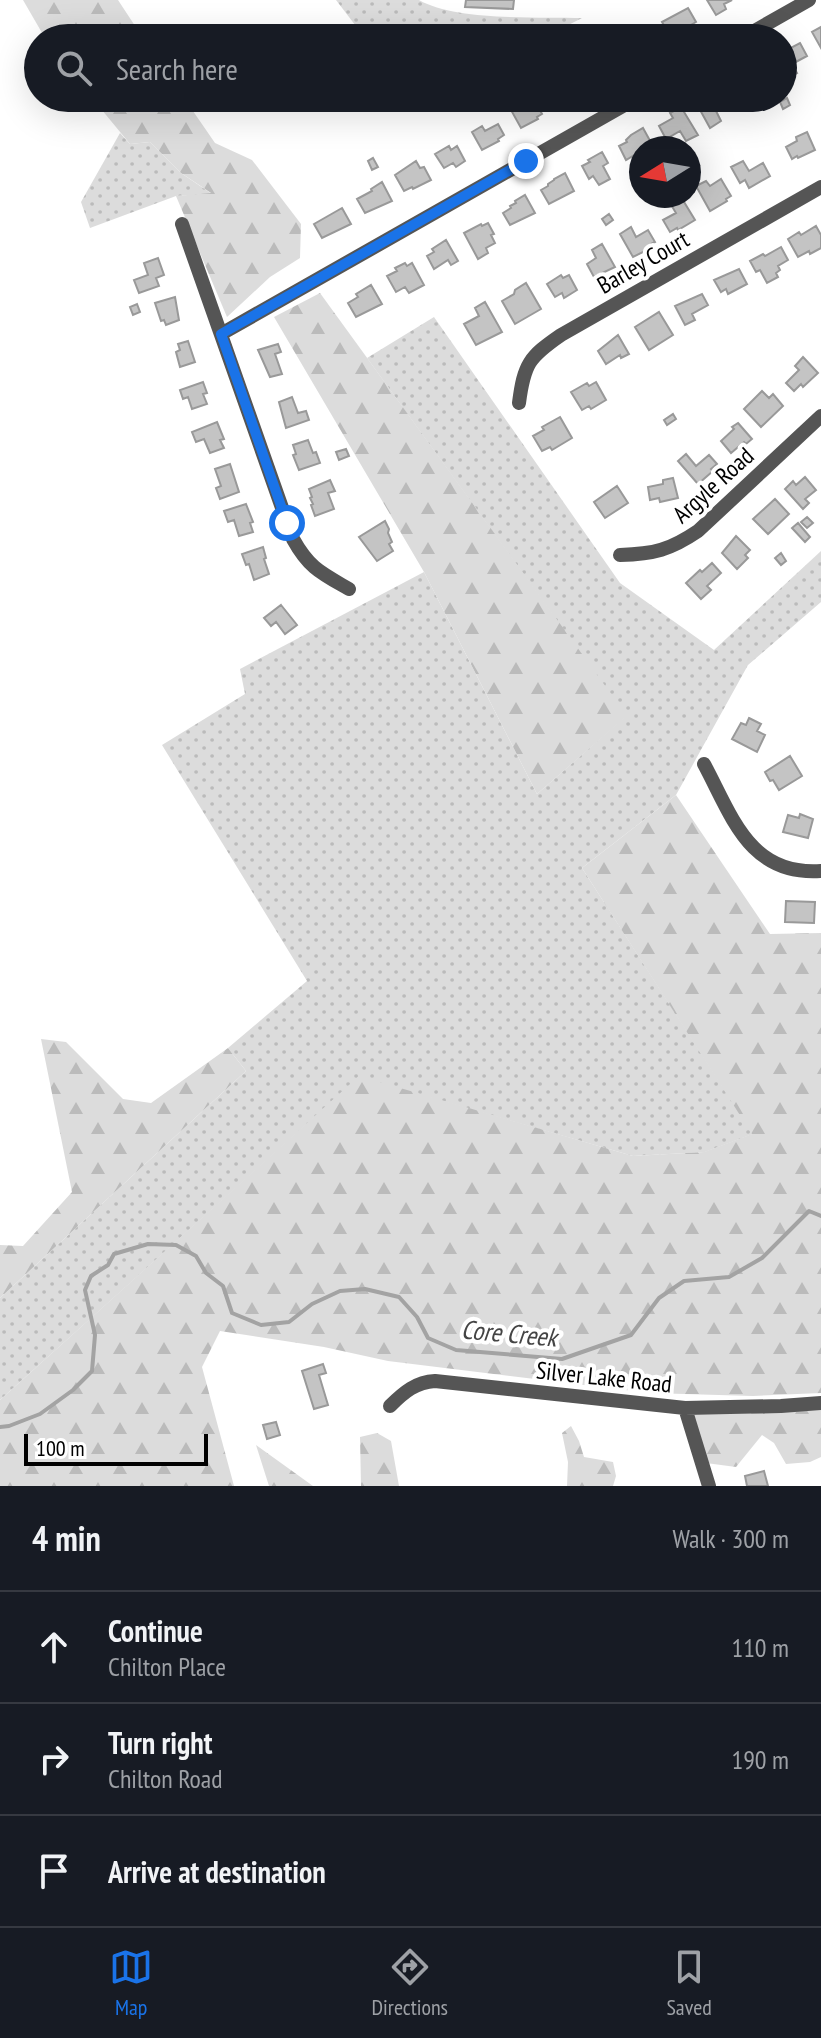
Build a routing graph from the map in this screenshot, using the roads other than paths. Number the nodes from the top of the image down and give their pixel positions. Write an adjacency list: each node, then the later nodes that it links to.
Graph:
1 (809, 0): 2 (street)
2 (767, 24)
3 (612, 112): 6 (street)
4 (821, 187): 7 (street, Barley Court)
5 (182, 224): 6 (street)
6 (221, 334): 10 (street)
7 (519, 403)
8 (821, 416): 9 (street, Argyle Road)
9 (620, 555)
10 (349, 589)
11 (704, 764): 12 (street)
12 (821, 871)
13 (821, 1403): 15 (street, Silver Lake Road)
14 (390, 1406): 15 (street, Silver Lake Road)
15 (685, 1408): 16 (street)
16 (709, 1486)

